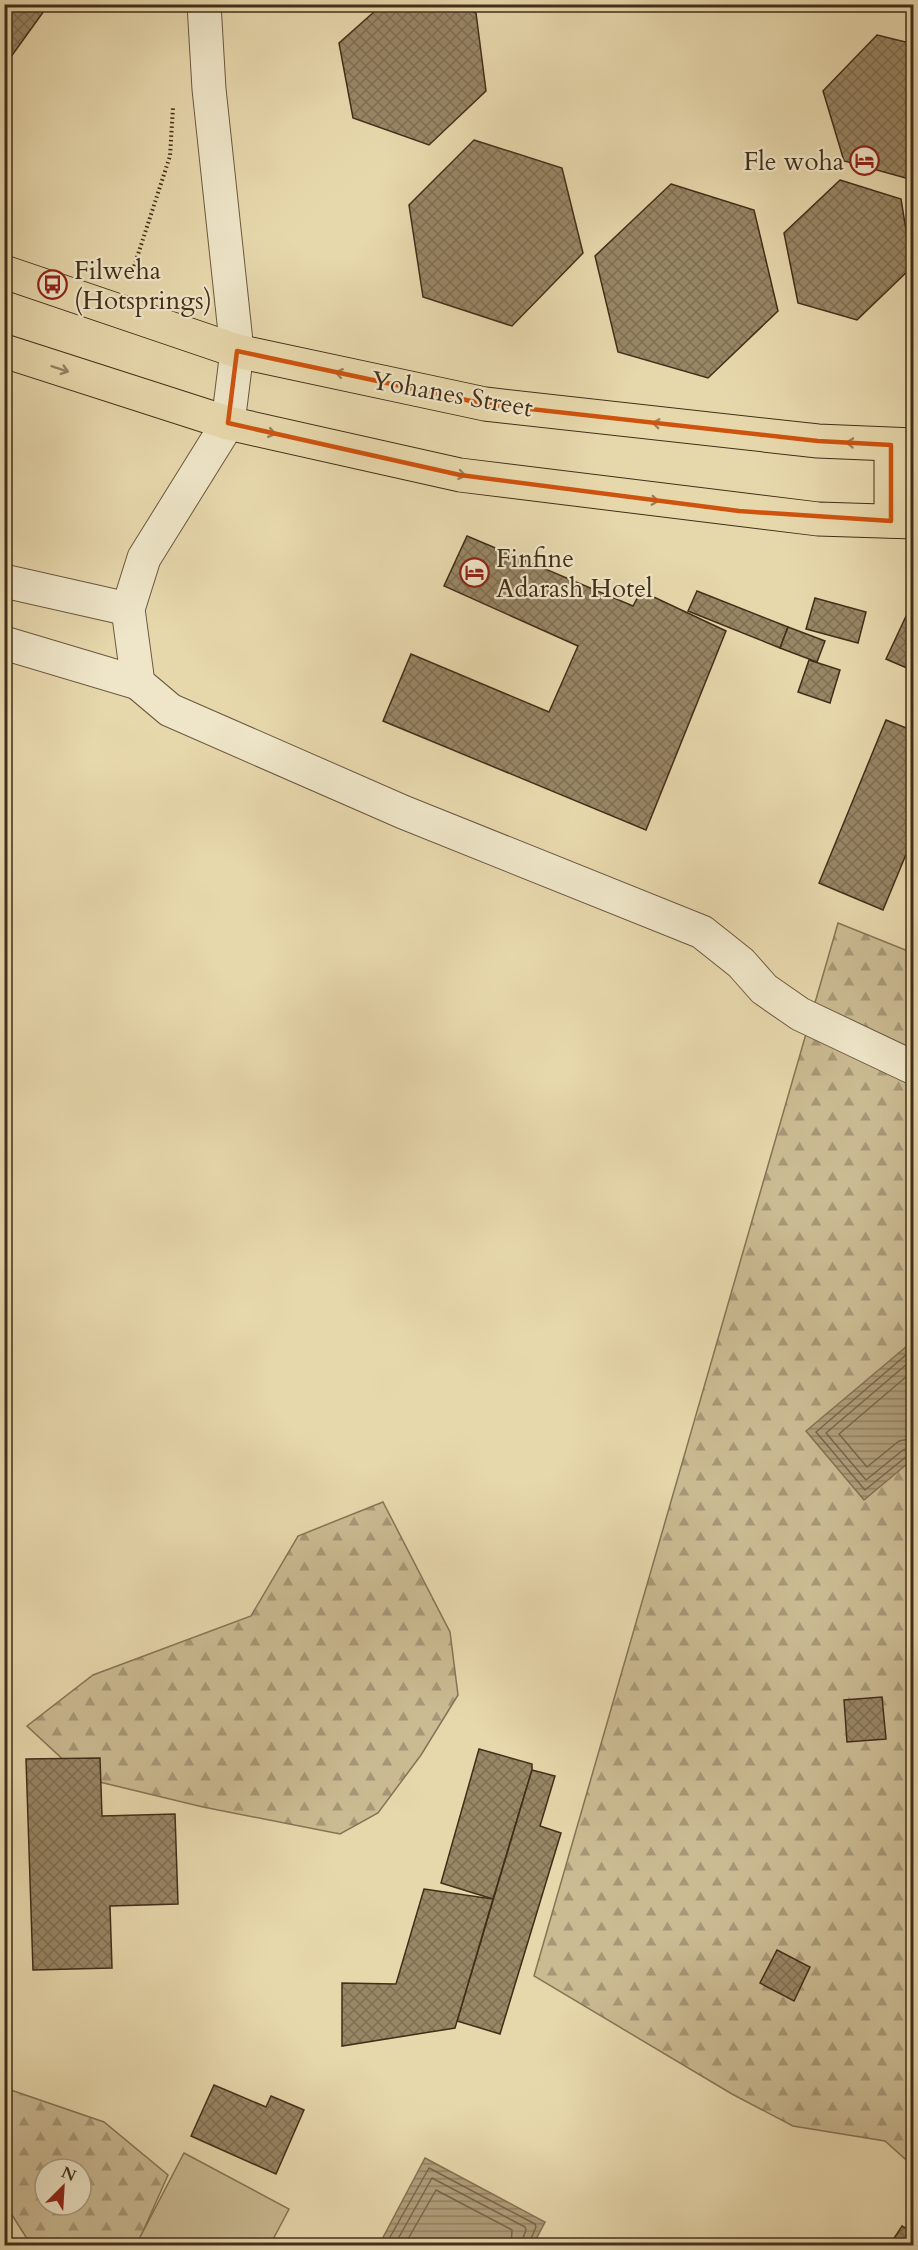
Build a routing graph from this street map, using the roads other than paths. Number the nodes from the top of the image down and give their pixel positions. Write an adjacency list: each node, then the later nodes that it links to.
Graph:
1 (204, 4): 4 (street)
2 (4, 272): 4 (main road, Yohanes Street)
3 (4, 351): 5 (main road, one-way to 5)
4 (237, 351): 5 (street); 6 (main road, Yohanes Street, one-way to 4)
5 (228, 423): 7 (main road, one-way to 7); 9 (street)
6 (902, 445): 7 (main road)
7 (902, 522)
8 (4, 581): 9 (street)
9 (128, 609): 11 (street)
10 (4, 643): 11 (street)
11 (138, 683): 12 (street)
12 (914, 1068)

